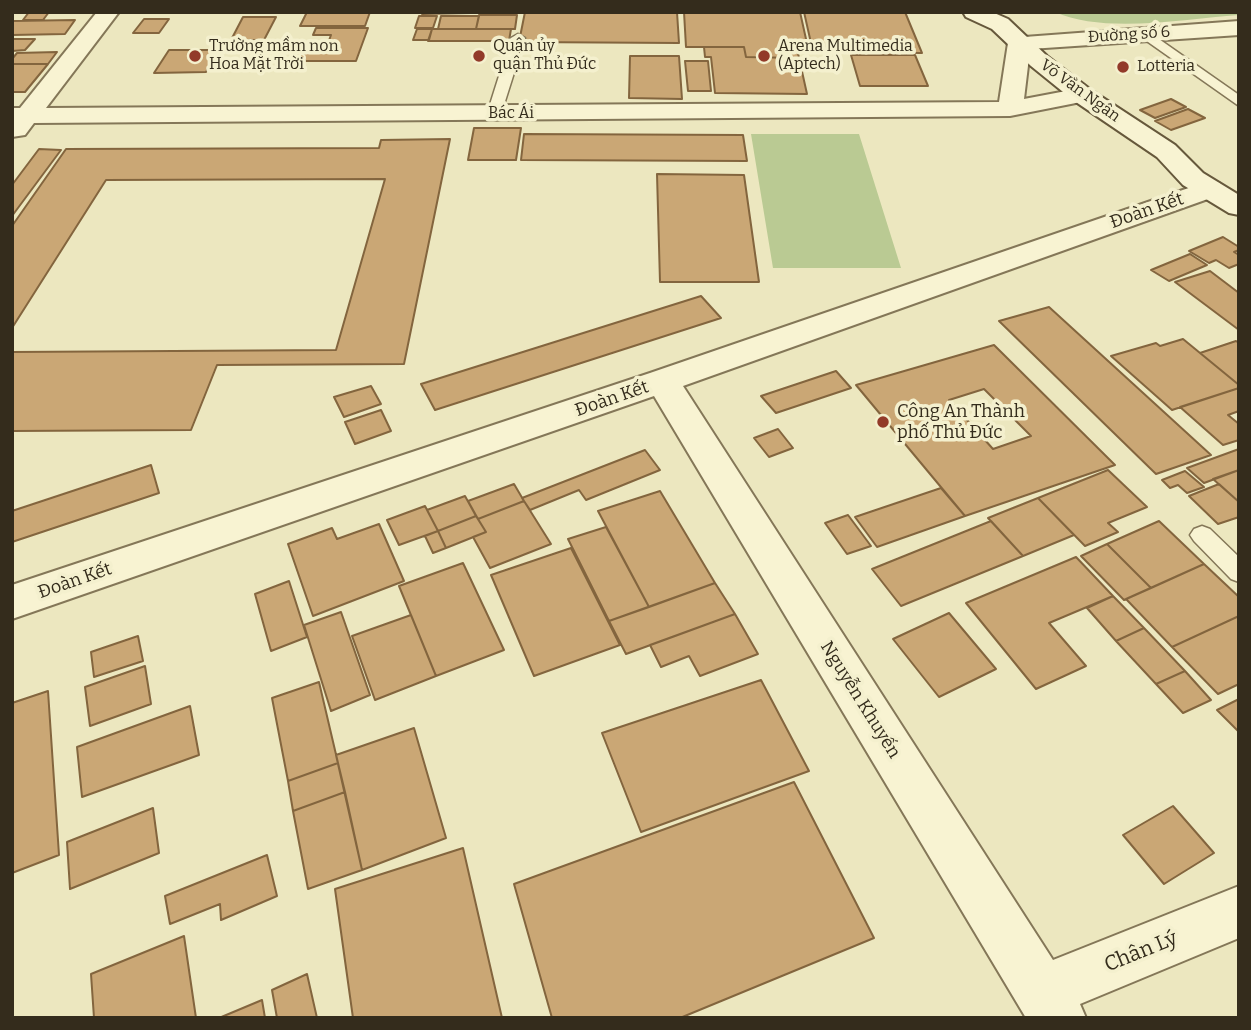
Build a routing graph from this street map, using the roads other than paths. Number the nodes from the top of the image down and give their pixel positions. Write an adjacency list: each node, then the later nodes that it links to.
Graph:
1 (108, 12): 12 (street)
2 (974, 12): 3 (street, Võ Văn Ngân)
3 (1005, 18): 7 (street, Võ Văn Ngân)
4 (1239, 28): 5 (street, Đường số 6)
5 (1146, 34): 7 (street, Đường số 6); 9 (lane)
6 (518, 38): 11 (lane)
7 (1019, 43): 8 (street, Võ Văn Ngân); 10 (street)
8 (1082, 95): 10 (street, Bác Ái); 13 (street, Võ Văn Ngân)
9 (1239, 102)
10 (1010, 109): 11 (street, Bác Ái)
11 (494, 114): 12 (street, Bác Ái)
12 (17, 122)
13 (1166, 151): 14 (street, Võ Văn Ngân); 15 (street, Võ Văn Ngân)
14 (1239, 180)
15 (1209, 189): 16 (street, Võ Văn Ngân); 17 (street, Đoàn Kết)
16 (1239, 207)
17 (663, 382): 20 (street, Đoàn Kết); 22 (street, Nguyễn Khuyến)
18 (1202, 535): 19 (lane)
19 (1239, 572)
20 (12, 602)
21 (1239, 912): 22 (street, Chân Lý)
22 (1050, 1005)

